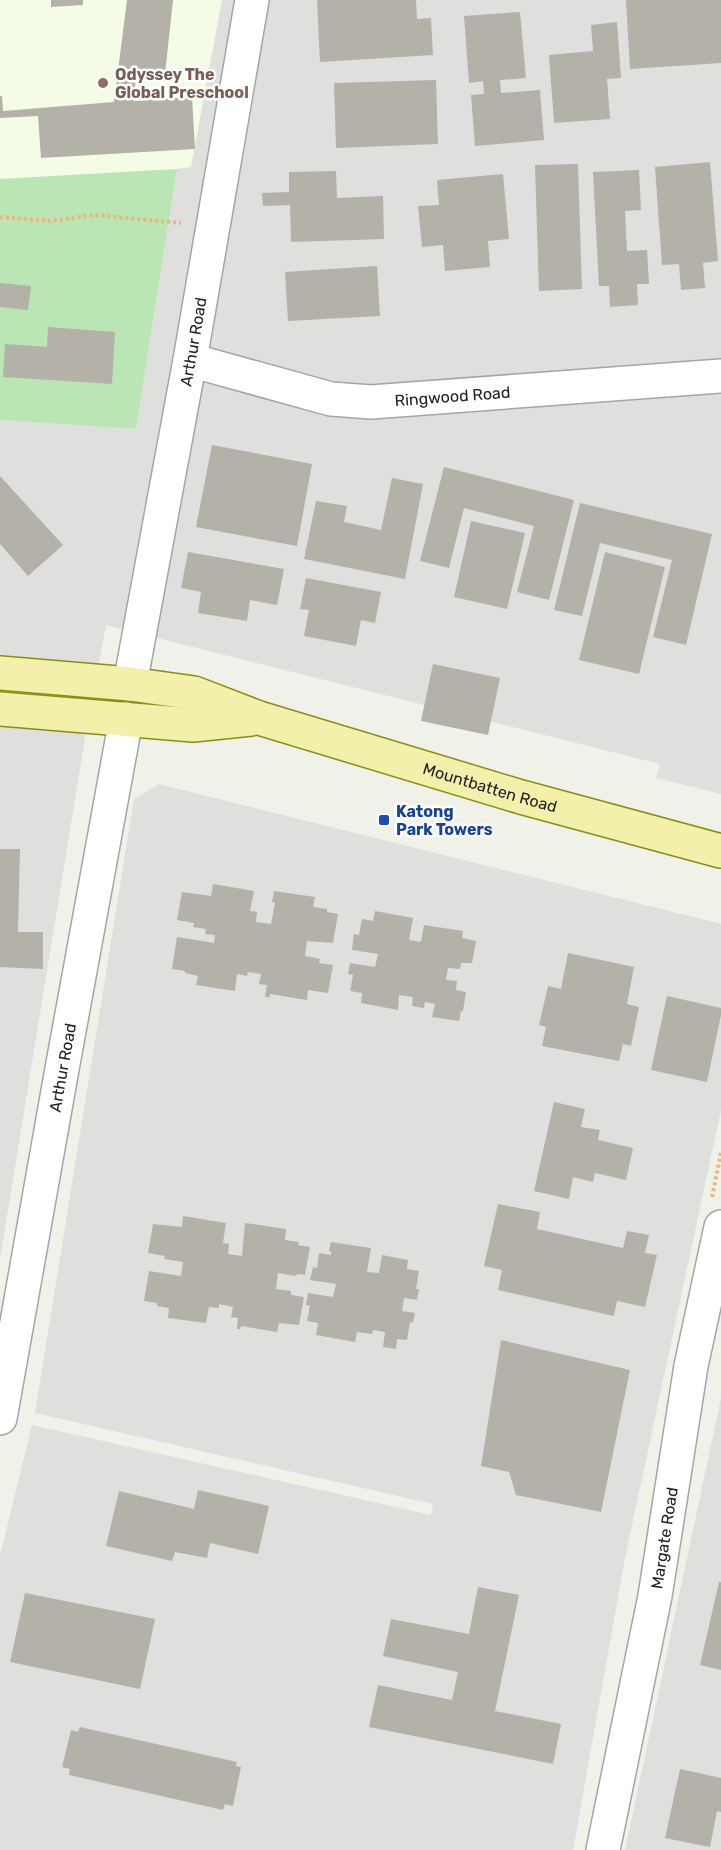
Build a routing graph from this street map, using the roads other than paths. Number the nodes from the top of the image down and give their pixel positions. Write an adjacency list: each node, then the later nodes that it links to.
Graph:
1 (252, 0): 2 (street, Arthur Road)
2 (190, 360): 3 (street, Ringwood Road); 5 (street, Arthur Road)
3 (721, 376)
4 (0, 674): 5 (main road, Mountbatten Road)
5 (130, 684): 7 (main road, Mountbatten Road)
6 (0, 709): 8 (main road, Mountbatten Road)
7 (259, 718): 8 (main road, Mountbatten Road); 9 (main road, Mountbatten Road)
8 (126, 719): 11 (street, Arthur Road)
9 (721, 851)
10 (721, 1227): 12 (street, Margate Road)
11 (0, 1418)
12 (603, 1850)

